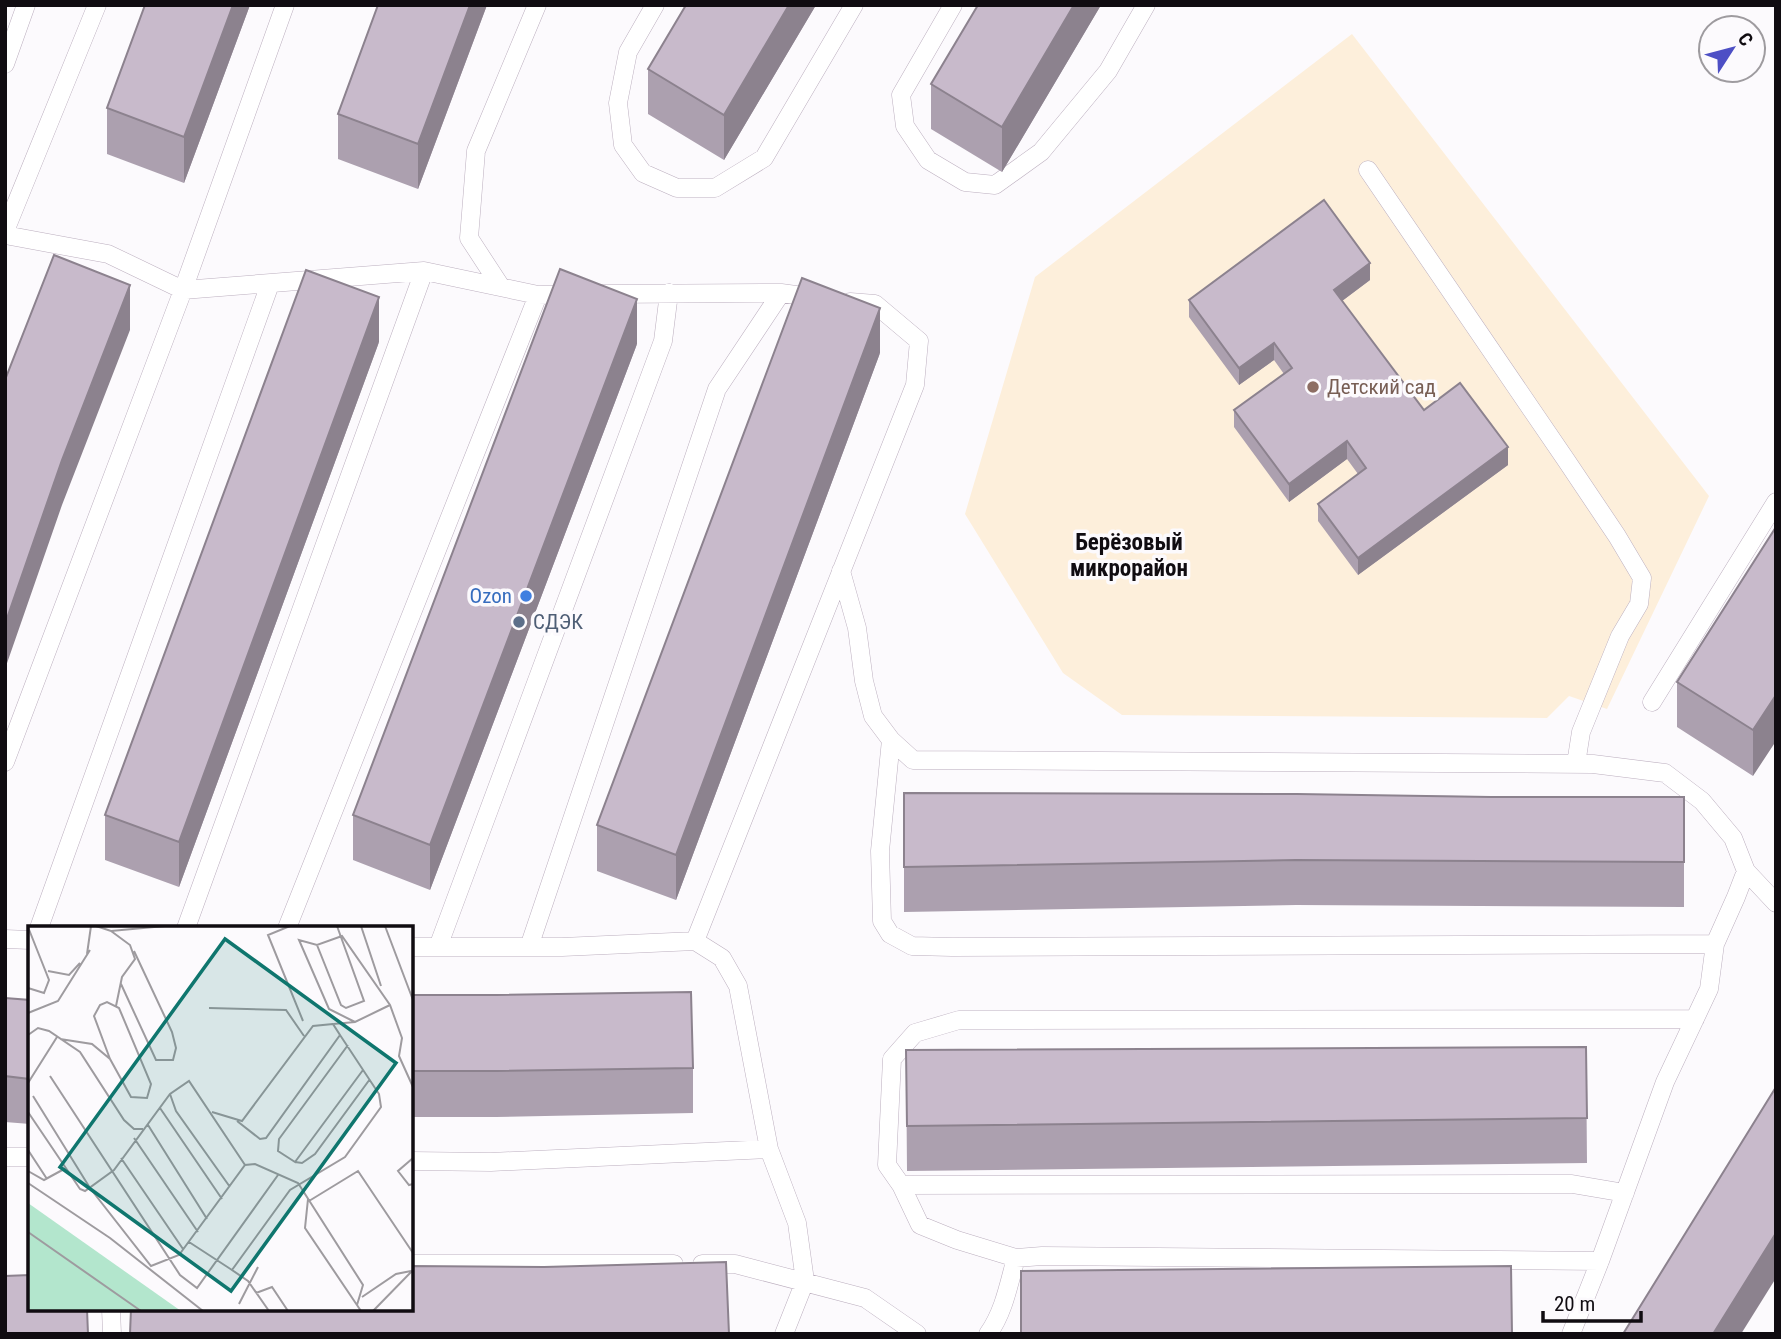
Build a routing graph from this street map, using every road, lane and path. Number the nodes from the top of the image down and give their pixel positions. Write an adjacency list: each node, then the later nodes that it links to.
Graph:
1 (26, 5): 9 (lane)
2 (97, 5): 12 (lane)
3 (285, 5): 16 (lane)
4 (537, 5): 15 (lane)
5 (655, 5): 6 (lane)
6 (854, 5)
7 (953, 5): 8 (lane)
8 (1146, 5)
9 (10, 37): 10 (lane)
10 (5, 64)
11 (1368, 170): 25 (lane)
12 (5, 233): 16 (lane)
13 (424, 271): 14 (lane); 15 (lane); 29 (lane)
14 (270, 284): 16 (lane); 28 (lane)
15 (501, 287): 19 (lane)
16 (183, 290): 24 (lane)
17 (669, 293): 18 (lane); 19 (lane); 36 (lane)
18 (781, 293): 21 (lane); 37 (lane)
19 (538, 295): 30 (lane)
20 (1776, 502): 22 (lane)
21 (841, 571): 23 (lane); 33 (lane)
22 (1652, 702)
23 (891, 740): 25 (lane); 34 (lane)
24 (5, 762)
25 (1576, 764): 26 (lane)
26 (1745, 871): 27 (lane); 34 (lane)
27 (1776, 903)
28 (41, 926)
29 (187, 926)
30 (287, 926)
31 (5, 939): 32 (lane)
32 (28, 940)
33 (695, 941): 37 (lane); 39 (lane)
34 (1714, 944): 38 (lane)
35 (413, 947): 36 (lane)
36 (438, 947): 37 (lane)
37 (529, 947)
38 (1695, 1019): 43 (lane); 44 (lane)
39 (769, 1149): 42 (lane); 48 (lane)
40 (5, 1157): 41 (lane)
41 (28, 1157)
42 (413, 1161)
43 (901, 1185): 44 (lane); 45 (lane)
44 (1625, 1194): 46 (lane)
45 (1016, 1258): 46 (lane); 53 (lane)
46 (1600, 1261): 54 (lane)
47 (413, 1264): 48 (lane)
48 (805, 1281): 51 (lane); 52 (lane)
49 (111, 1311): 50 (lane)
50 (112, 1334)
51 (784, 1334)
52 (917, 1334)
53 (988, 1334)
54 (1571, 1334)

